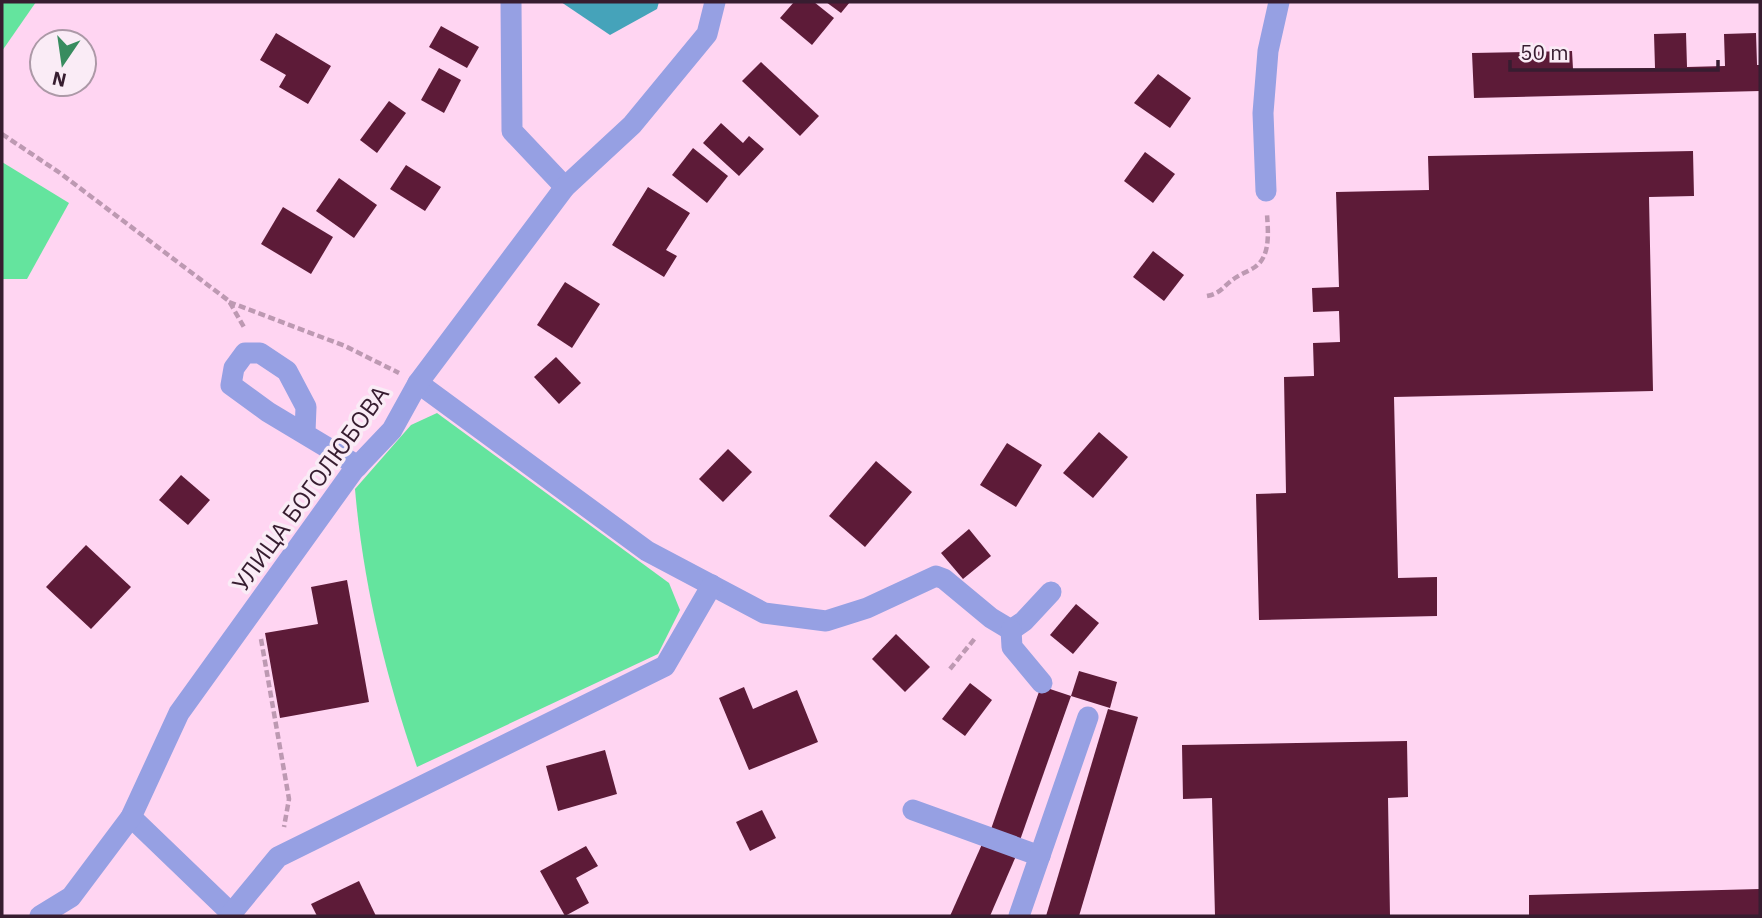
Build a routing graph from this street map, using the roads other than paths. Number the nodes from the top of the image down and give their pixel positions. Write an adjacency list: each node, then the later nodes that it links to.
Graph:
1 (511, 2): 4 (street)
2 (715, 2): 4 (street, УЛИЦА БОГОЛЮБОВА)
3 (1279, 2): 5 (street)
4 (565, 187): 6 (street, УЛИЦА БОГОЛЮБОВА)
5 (1266, 191)
6 (418, 383): 8 (street, УЛИЦА БОГОЛЮБОВА); 9 (street)
7 (305, 432): 7 (street); 8 (street)
8 (358, 466): 15 (street, УЛИЦА БОГОЛЮБОВА)
9 (712, 585): 11 (street); 17 (street)
10 (1051, 592): 11 (street)
11 (1011, 631): 12 (street)
12 (1042, 683)
13 (1088, 717): 16 (street)
14 (914, 810): 16 (street)
15 (131, 817): 17 (street); 18 (street, УЛИЦА БОГОЛЮБОВА)
16 (1040, 856): 19 (street)
17 (232, 915)
18 (40, 916)
19 (1019, 916)

